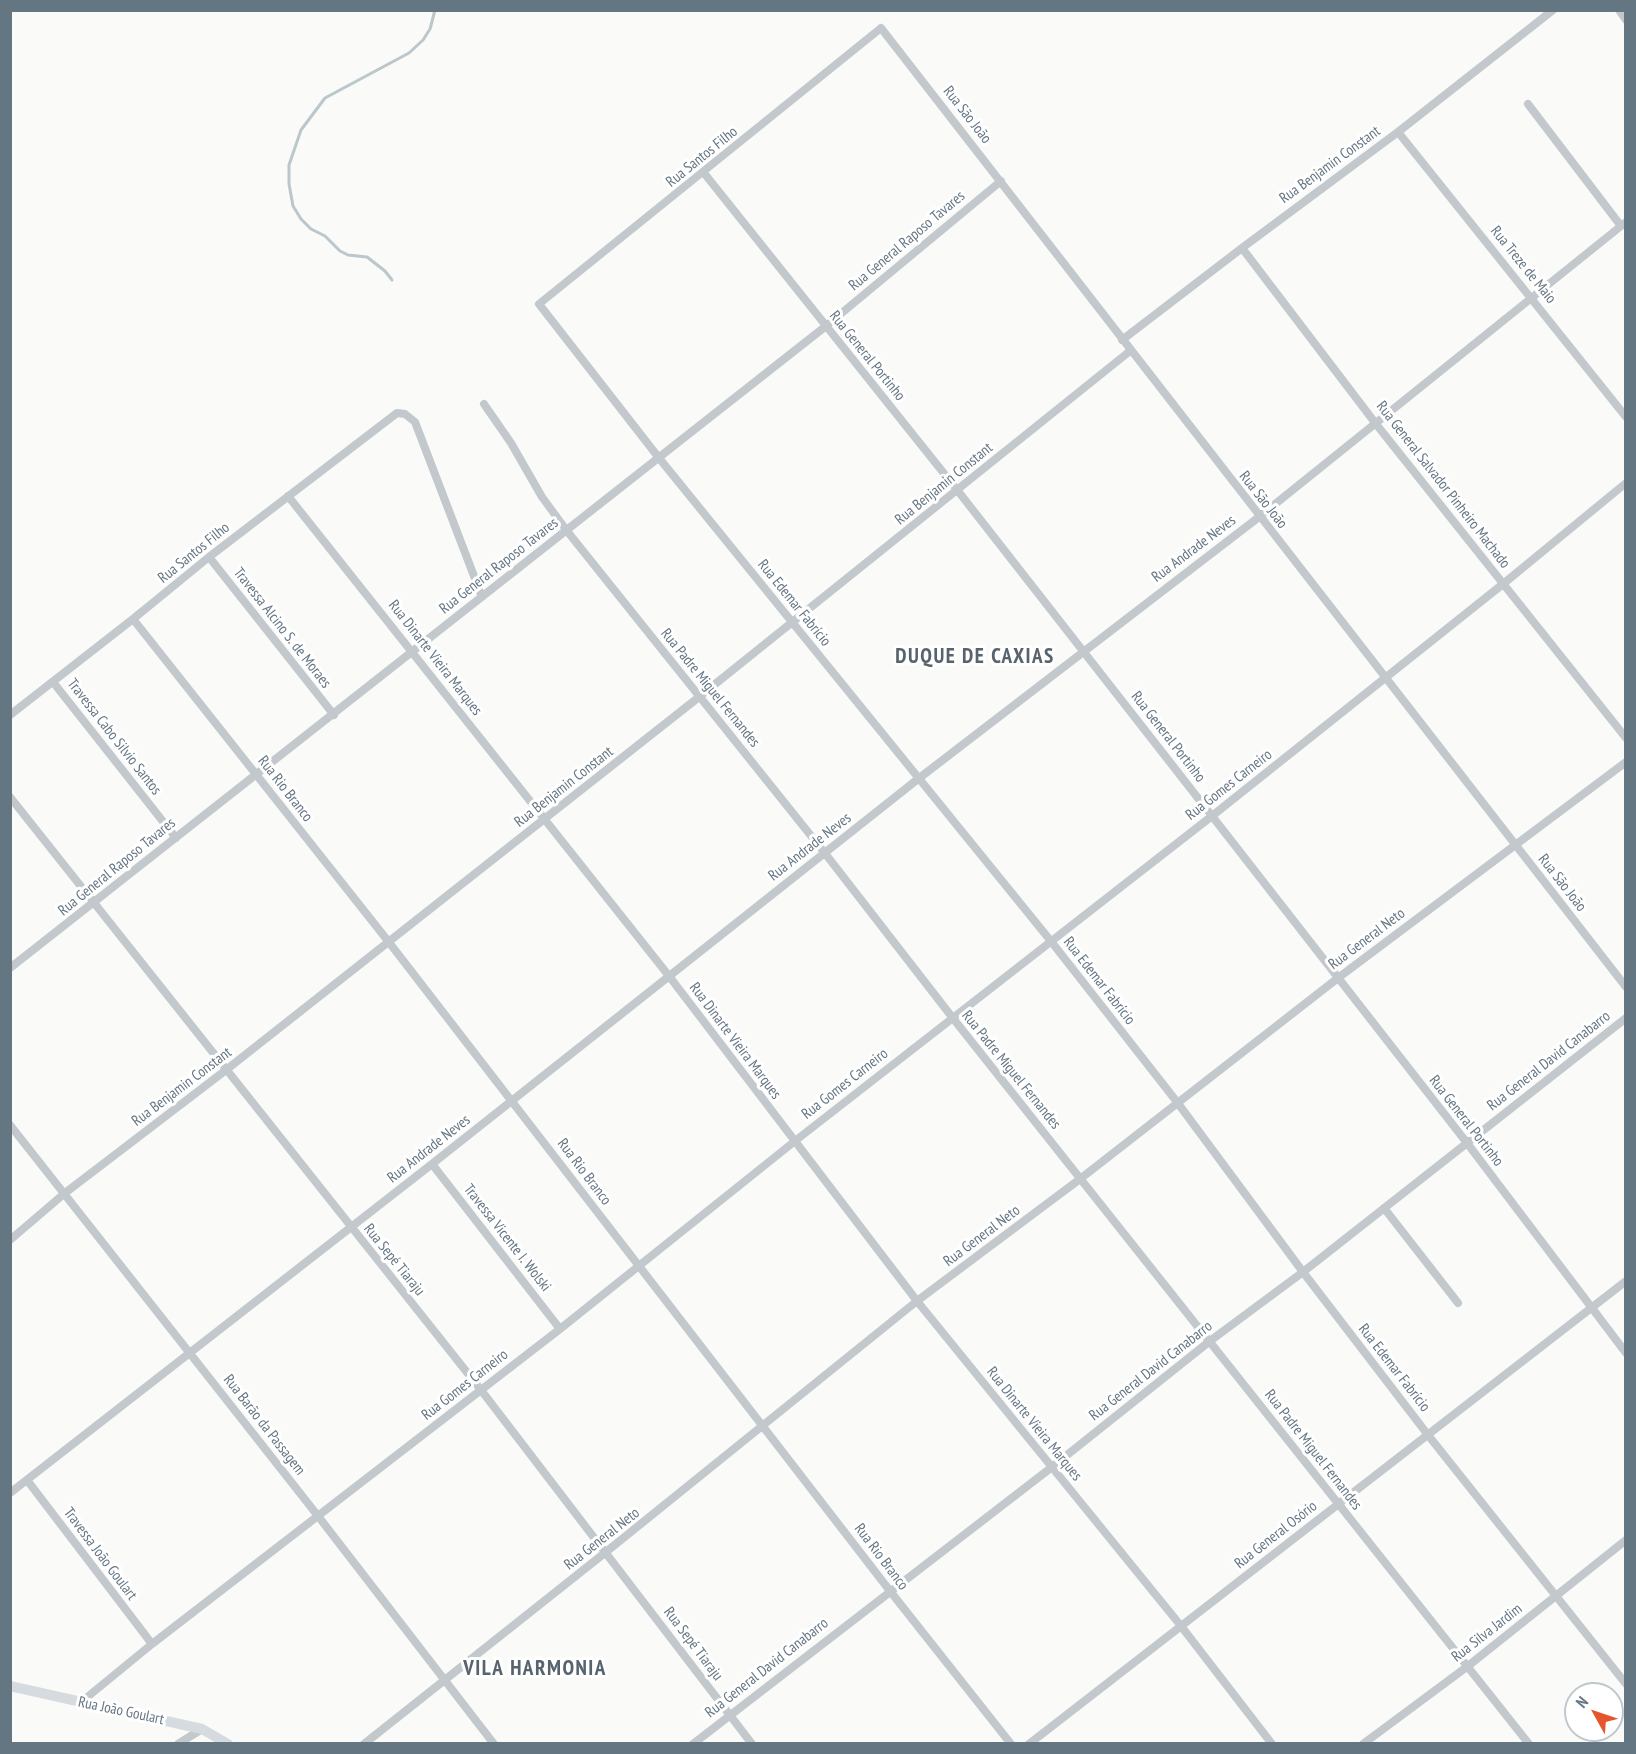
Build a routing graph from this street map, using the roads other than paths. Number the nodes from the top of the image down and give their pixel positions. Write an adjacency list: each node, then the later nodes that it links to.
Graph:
1 (1553, 10): 6 (street, Rua Benjamin Constant)
2 (1619, 10): 3 (street)
3 (1626, 20)
4 (881, 28): 7 (street, Rua Santos Filho); 8 (street, Rua São João)
5 (1528, 104): 9 (street)
6 (1398, 132): 10 (street, Rua Benjamin Constant); 11 (street, Rua Treze de Maio)
7 (704, 173): 12 (street, Rua Santos Filho); 13 (street, Rua General Portinho)
8 (1001, 181): 13 (street, Rua General Raposo Tavares); 14 (street, Rua São João)
9 (1623, 224): 11 (street, Rua Andrade Neves)
10 (1242, 248): 14 (street, Rua Benjamin Constant); 18 (street, Rua General Salvador Pinheiro Machado)
11 (1531, 296): 17 (street, Rua Treze de Maio); 18 (street, Rua Andrade Neves)
12 (539, 304): 19 (street, Rua Edemar Fabrício)
13 (826, 326): 19 (street, Rua General Raposo Tavares); 21 (street, Rua General Portinho)
14 (1122, 340): 15 (street, Rua São João)
15 (1130, 351): 21 (street, Rua Benjamin Constant); 23 (street, Rua São João)
16 (484, 404): 24 (street, Rua Padre Miguel Fernandes)
17 (1626, 417)
18 (1376, 424): 23 (street, Rua Andrade Neves); 26 (street, Rua General Salvador Pinheiro Machado)
19 (659, 458): 24 (street, Rua General Raposo Tavares); 29 (street, Rua Edemar Fabrício)
20 (1626, 483): 26 (street, Rua Gomes Carneiro)
21 (958, 491): 29 (street, Rua Benjamin Constant); 31 (street, Rua General Portinho)
22 (288, 496): 25 (street, Rua Santos Filho); 27 (street, Rua Santos Filho); 30 (street, Rua Dinarte Vieira Marques)
23 (1259, 517): 31 (street, Rua Andrade Neves); 32 (street, Rua São João)
24 (567, 531): 27 (street, Rua General Raposo Tavares); 34 (street, Rua Padre Miguel Fernandes)
25 (209, 557): 28 (street, Rua Santos Filho); 36 (street, Travessa Alcino S. de Moraes)
26 (1503, 584): 32 (street, Rua Gomes Carneiro); 37 (street, Rua General Salvador Pinheiro Machado)
27 (482, 597): 30 (street, Rua General Raposo Tavares)
28 (133, 619): 33 (street, Rua Santos Filho); 39 (street, Rua Rio Branco)
29 (793, 622): 34 (street, Rua Benjamin Constant); 40 (street, Rua Edemar Fabrício)
30 (412, 650): 36 (street, Rua General Raposo Tavares); 43 (street, Rua Dinarte Vieira Marques)
31 (1083, 651): 40 (street, Rua Andrade Neves); 42 (street, Rua General Portinho)
32 (1384, 678): 42 (street, Rua Gomes Carneiro); 45 (street, Rua São João)
33 (53, 682): 35 (street, Rua Santos Filho); 44 (street, Travessa Cabo Silvio Santos)
34 (699, 697): 43 (street, Rua Benjamin Constant); 46 (street, Rua Padre Miguel Fernandes)
35 (10, 715)
36 (334, 715): 39 (street, Rua General Raposo Tavares)
37 (1626, 738)
38 (1626, 762): 45 (street, Rua General Neto)
39 (256, 774): 44 (street, Rua General Raposo Tavares); 49 (street, Rua Rio Branco)
40 (918, 779): 46 (street, Rua Andrade Neves); 48 (street, Rua Edemar Fabrício)
41 (10, 797): 47 (street, Rua Sepé Tiaraju)
42 (1212, 816): 48 (street, Rua Gomes Carneiro); 52 (street, Rua General Portinho)
43 (545, 819): 49 (street, Rua Benjamin Constant); 51 (street, Rua Dinarte Vieira Marques)
44 (176, 838): 47 (street, Rua General Raposo Tavares)
45 (1516, 845): 52 (street, Rua General Neto); 53 (street, Rua São João)
46 (824, 852): 51 (street, Rua Andrade Neves); 54 (street, Rua Padre Miguel Fernandes)
47 (95, 903): 50 (street, Rua General Raposo Tavares); 56 (street, Rua Sepé Tiaraju)
48 (1050, 940): 54 (street, Rua Gomes Carneiro); 58 (street, Rua Edemar Fabrício)
49 (388, 941): 56 (street, Rua Benjamin Constant); 57 (street, Rua Rio Branco)
50 (10, 969)
51 (669, 976): 57 (street, Rua Andrade Neves); 60 (street, Rua Dinarte Vieira Marques)
52 (1338, 978): 58 (street, Rua General Neto); 61 (street, Rua General Portinho)
53 (1626, 987)
54 (952, 1017): 60 (street, Rua Gomes Carneiro); 63 (street, Rua Padre Miguel Fernandes)
55 (1626, 1018): 61 (street, Rua General David Canabarro)
56 (226, 1070): 64 (street, Rua Benjamin Constant); 66 (street, Rua Sepé Tiaraju)
57 (511, 1100): 62 (street, Rua Andrade Neves); 68 (street, Rua Rio Branco)
58 (1177, 1102): 63 (street, Rua General Neto); 69 (street, Rua Edemar Fabrício)
59 (10, 1125): 64 (street, Rua Barão da Passagem)
60 (795, 1141): 68 (street, Rua Gomes Carneiro); 71 (street, Rua Dinarte Vieira Marques)
61 (1467, 1143): 65 (street, Rua General David Canabarro); 73 (street, Rua General Portinho)
62 (432, 1164): 66 (street, Rua Andrade Neves); 74 (street, Travessa Vicente I. Wolski)
63 (1080, 1179): 71 (street, Rua General Neto); 75 (street, Rua Padre Miguel Fernandes)
64 (65, 1193): 67 (street, Rua Benjamin Constant); 76 (street, Rua Barão da Passagem)
65 (1384, 1208): 69 (street, Rua General David Canabarro); 72 (street)
66 (350, 1227): 76 (street, Rua Andrade Neves); 78 (street, Rua Sepé Tiaraju)
67 (10, 1240)
68 (639, 1267): 74 (street, Rua Gomes Carneiro); 79 (street, Rua Rio Branco)
69 (1303, 1272): 75 (street, Rua General David Canabarro); 80 (street, Rua Edemar Fabrício)
70 (1626, 1281): 73 (street, Rua General Osório)
71 (917, 1301): 79 (street, Rua General Neto); 81 (street, Rua Dinarte Vieira Marques)
72 (1458, 1304)
73 (1591, 1308): 77 (street, Rua General Portinho); 80 (street, Rua General Osório)
74 (560, 1329): 78 (street, Rua Gomes Carneiro)
75 (1210, 1341): 81 (street, Rua General David Canabarro); 84 (street, Rua Padre Miguel Fernandes)
76 (189, 1352): 82 (street, Rua Andrade Neves); 85 (street, Rua Barão da Passagem)
77 (1626, 1353)
78 (481, 1390): 85 (street, Rua Gomes Carneiro); 87 (street, Rua Sepé Tiaraju)
79 (764, 1425): 87 (street, Rua General Neto); 88 (street, Rua Rio Branco)
80 (1428, 1435): 84 (street, Rua General Osório); 89 (street, Rua Edemar Fabrício)
81 (1052, 1467): 88 (street, Rua General David Canabarro); 90 (street, Rua Dinarte Vieira Marques)
82 (27, 1480): 83 (street, Rua Andrade Neves); 91 (street, Travessa João Goulart)
83 (10, 1493)
84 (1338, 1503): 90 (street, Rua General Osório); 92 (street, Rua Padre Miguel Fernandes)
85 (318, 1516): 91 (street, Rua Gomes Carneiro); 94 (street, Rua Barão da Passagem)
86 (1626, 1540): 89 (street, Rua Silva Jardim)
87 (606, 1552): 94 (street, Rua General Neto); 98 (street, Rua Sepé Tiaraju)
88 (890, 1591): 98 (street, Rua General David Canabarro); 106 (street, Rua Rio Branco)
89 (1557, 1596): 92 (street, Rua Silva Jardim); 93 (street, Rua Edemar Fabrício)
90 (1181, 1626): 107 (street, Rua General Osório); 108 (street, Rua Dinarte Vieira Marques)
91 (152, 1644): 97 (street, Rua Gomes Carneiro)
92 (1468, 1666): 109 (street, Rua Silva Jardim); 110 (street, Rua Padre Miguel Fernandes)
93 (1623, 1674): 95 (street, Rua Edemar Fabrício)
94 (445, 1679): 102 (street, Rua General Neto); 103 (street, Rua Barão da Passagem)
95 (1626, 1684)
96 (10, 1686): 97 (street, Rua João Goulart)
97 (80, 1703): 99 (street, Rua João Goulart)
98 (730, 1714): 104 (street, Rua General David Canabarro); 105 (street, Rua Sepé Tiaraju)
99 (202, 1729): 100 (street); 101 (street, Rua João Goulart)
100 (178, 1743)
101 (228, 1743)
102 (364, 1743)
103 (494, 1743)
104 (693, 1743)
105 (752, 1743)
106 (1011, 1743)
107 (1029, 1743)
108 (1272, 1743)
109 (1363, 1743)
110 (1528, 1743)

